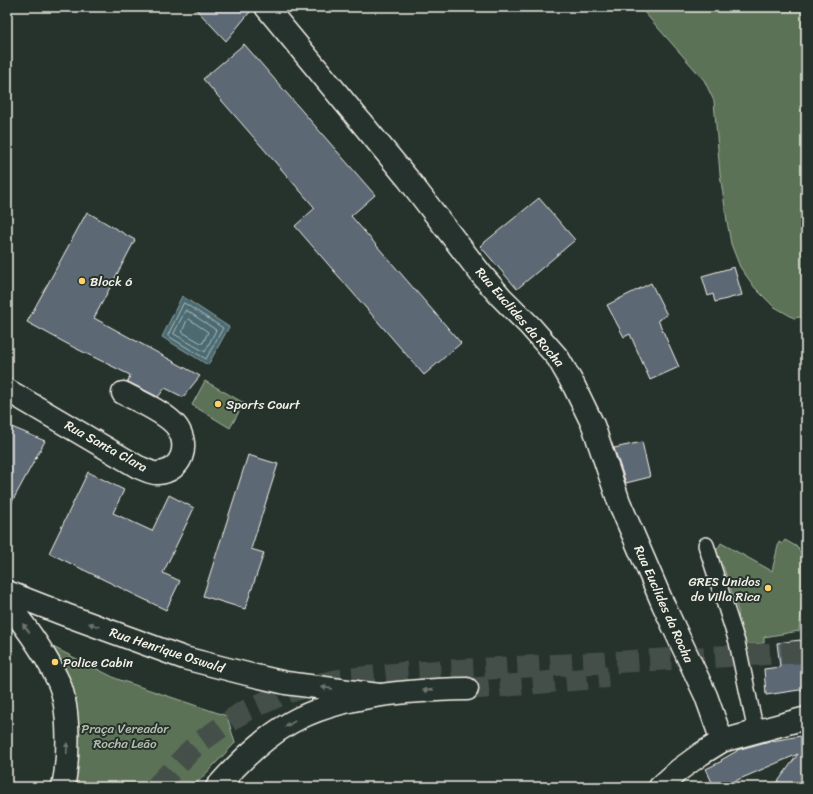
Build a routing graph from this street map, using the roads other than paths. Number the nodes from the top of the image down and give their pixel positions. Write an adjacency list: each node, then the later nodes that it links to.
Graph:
1 (266, 7): 11 (street, Rua Euclides da Rocha)
2 (7, 390): 3 (street, Rua Santa Clara)
3 (123, 393)
4 (706, 545): 10 (lane)
5 (7, 592): 8 (street, Rua Henrique Oswald, one-way to 5)
6 (7, 603): 12 (street, one-way to 6)
7 (467, 689): 8 (street, one-way to 8)
8 (380, 696): 13 (street, one-way to 13)
9 (806, 718): 10 (street)
10 (756, 732): 11 (street)
11 (722, 741): 14 (street)
12 (62, 787)
13 (217, 787)
14 (660, 787)

